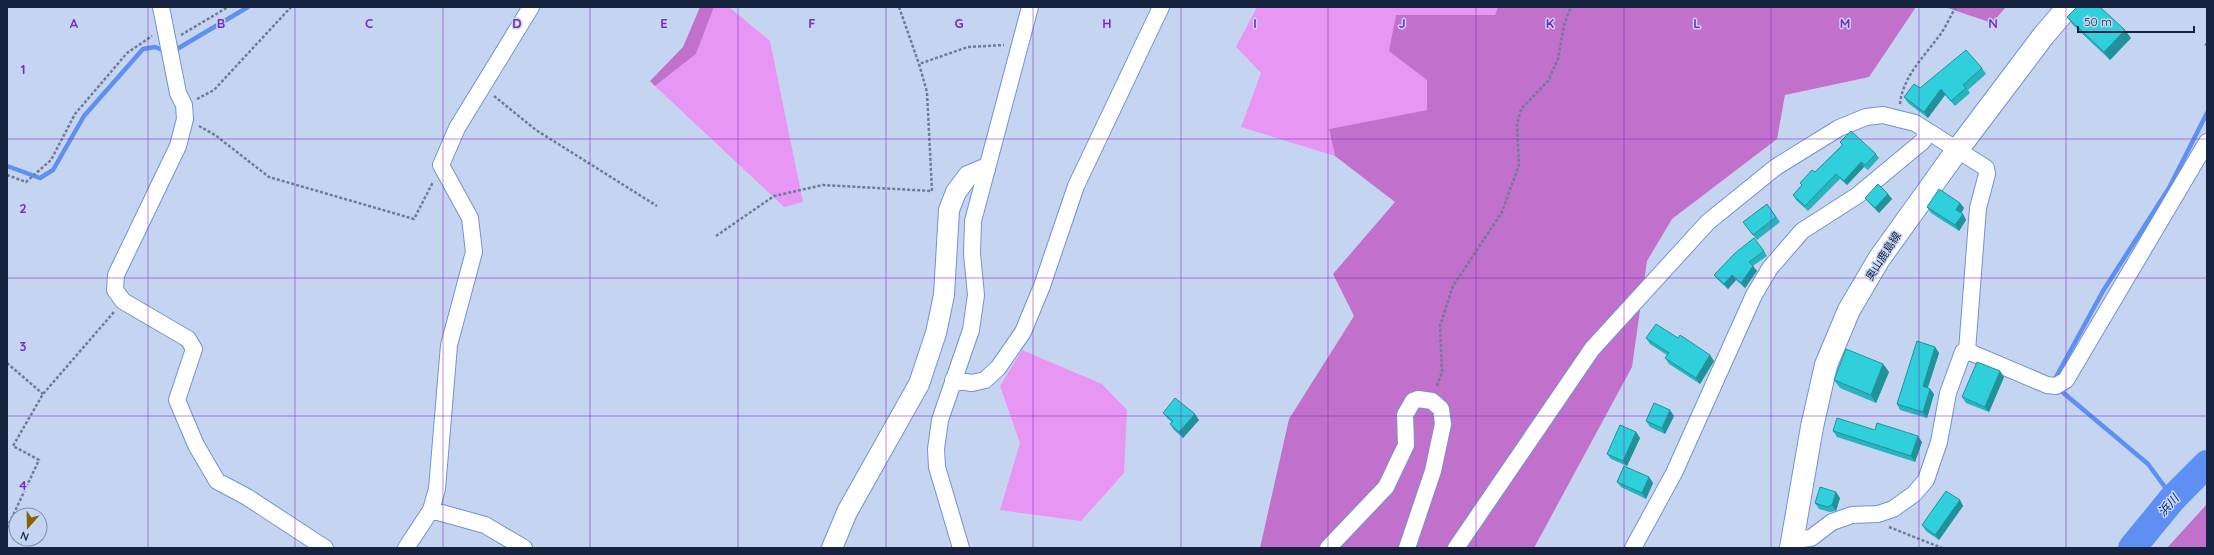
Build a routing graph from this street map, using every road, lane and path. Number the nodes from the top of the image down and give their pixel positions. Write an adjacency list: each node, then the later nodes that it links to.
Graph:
1 (161, 7): 11 (street)
2 (228, 7): 11 (path)
3 (291, 7): 15 (path)
4 (531, 7): 14 (street)
5 (899, 7): 13 (path)
6 (1030, 7): 12 (street)
7 (1161, 7): 28 (street)
8 (1571, 7): 30 (path)
9 (1956, 7): 16 (path)
10 (2068, 7): 19 (main road, 奥山鹿島線)
11 (166, 36): 15 (street); 22 (path)
12 (1021, 44): 13 (path); 21 (street)
13 (919, 64): 24 (path)
14 (482, 87): 20 (street); 23 (path)
15 (185, 112): 20 (path); 25 (street)
16 (1898, 117): 17 (street); 42 (street)
17 (1927, 132): 19 (street); 43 (street)
18 (2207, 142): 26 (street)
19 (1958, 149): 26 (street); 34 (main road, 奥山鹿島線)
20 (441, 165): 31 (street)
21 (986, 169): 28 (street); 38 (street)
22 (7, 175)
23 (658, 206)
24 (716, 236)
25 (123, 301): 29 (path); 35 (street)
26 (1967, 351): 32 (street)
27 (7, 364): 29 (path)
28 (954, 380): 39 (street)
29 (43, 394): 33 (path)
30 (1432, 401): 40 (street); 41 (street)
31 (431, 510): 36 (street); 37 (street)
32 (1878, 514): 34 (street); 44 (path)
33 (7, 528)
34 (1792, 544)
35 (324, 548)
36 (406, 548)
37 (524, 548)
38 (832, 548)
39 (961, 548)
40 (1328, 548)
41 (1407, 548)
42 (1456, 548)
43 (1633, 548)
44 (1942, 548)

